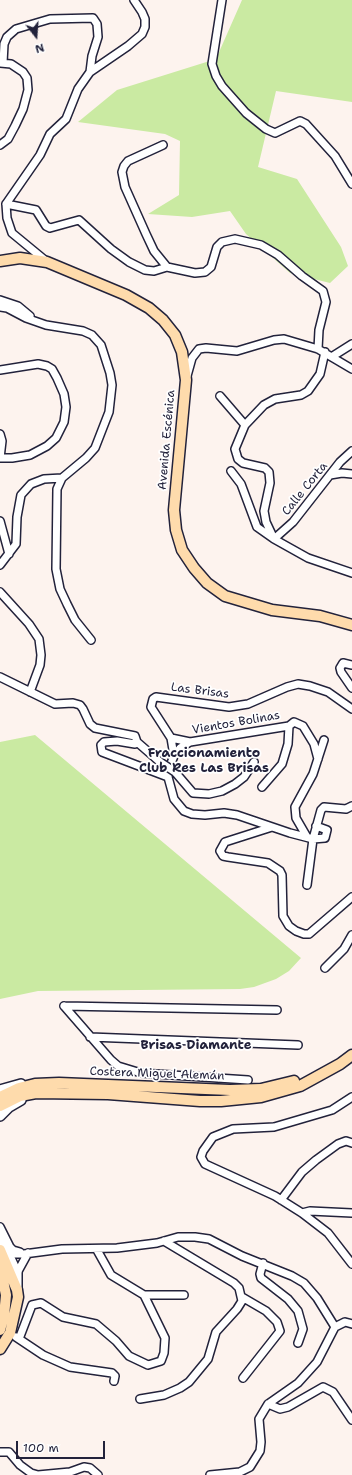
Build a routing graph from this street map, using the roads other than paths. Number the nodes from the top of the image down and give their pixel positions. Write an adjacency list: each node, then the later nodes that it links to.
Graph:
1 (134, 0): 4 (street)
2 (222, 0): 7 (street)
3 (2, 63): 4 (street); 6 (street)
4 (90, 72): 8 (street)
5 (163, 144): 11 (street)
6 (0, 145)
7 (352, 184)
8 (3, 202): 10 (street); 11 (street)
9 (0, 261): 10 (main road, Avenida Escénica)
10 (47, 262): 20 (main road, Avenida Escénica)
11 (167, 267): 16 (street)
12 (0, 300): 14 (street)
13 (0, 307): 14 (street)
14 (36, 321): 29 (street)
15 (352, 344): 17 (street)
16 (322, 351): 17 (street); 20 (street); 22 (street)
17 (333, 356): 18 (street)
18 (352, 369)
19 (0, 370): 25 (street)
20 (186, 380): 36 (main road, Avenida Escénica)
21 (220, 396): 22 (street)
22 (245, 425): 31 (street)
23 (0, 434): 25 (street)
24 (352, 451): 28 (street, Calle Corta)
25 (0, 458)
26 (231, 471): 31 (street)
27 (352, 474): 28 (street)
28 (330, 475): 31 (street, Calle Corta)
29 (62, 478): 32 (street); 37 (street)
30 (0, 521): 32 (street)
31 (274, 539): 34 (street)
32 (9, 554): 33 (street)
33 (0, 565)
34 (352, 573)
35 (0, 592): 41 (street)
36 (352, 625)
37 (92, 640)
38 (352, 665): 40 (street)
39 (0, 676): 41 (street)
40 (352, 688)
41 (30, 692): 46 (street)
42 (352, 709): 44 (street, Las Brisas)
43 (288, 726): 47 (street, Vientos Bolinas); 49 (street); 52 (street, Vientos Bolinas)
44 (171, 738): 47 (street); 48 (street, Las Brisas)
45 (324, 740): 49 (street)
46 (137, 742): 50 (street, bridge); 51 (street)
47 (190, 742): 48 (street, Vientos Bolinas)
48 (174, 756): 51 (street)
49 (318, 759): 56 (street)
50 (254, 762)
51 (168, 777): 55 (street)
52 (262, 787)
53 (352, 806): 54 (street)
54 (316, 826): 56 (street); 56 (street)
55 (272, 827): 56 (street); 58 (street)
56 (310, 838): 57 (street)
57 (307, 885)
58 (352, 897)
59 (352, 935): 60 (street)
60 (325, 968)
61 (277, 1010): 62 (street)
62 (90, 1037): 63 (street); 65 (street)
63 (298, 1045)
64 (352, 1055): 66 (main road)
65 (190, 1076): 67 (street); 69 (street)
66 (313, 1078): 69 (main road, Costera Miguel Alemán); 74 (main road)
67 (248, 1080)
68 (35, 1088): 69 (main road, Costera Miguel Alemán); 70 (street); 71 (main road, Costera Miguel Alemán); 73 (main road, Costera Miguel Alemán); 75 (main road, Costera Miguel Alemán); 76 (street)
69 (189, 1089): 73 (main road); 74 (main road)
70 (0, 1090)
71 (0, 1097)
72 (352, 1097): 78 (street)
73 (158, 1098): 74 (main road)
74 (221, 1101)
75 (0, 1106)
76 (0, 1116)
77 (352, 1143): 78 (street)
78 (281, 1200): 79 (street)
79 (302, 1213): 80 (street); 88 (street)
80 (352, 1213)
81 (0, 1227): 86 (street)
82 (0, 1236): 85 (street)
83 (164, 1240): 84 (street); 87 (street); 95 (street)
84 (97, 1250): 86 (street); 93 (street)
85 (4, 1252): 86 (street); 90 (street); 92 (main road)
86 (28, 1253): 90 (street)
87 (263, 1263): 99 (street); 102 (street)
88 (352, 1264)
89 (0, 1266): 96 (main road)
90 (17, 1273): 92 (street)
91 (0, 1289): 96 (street)
92 (17, 1290): 97 (main road)
93 (144, 1295): 94 (street); 101 (street)
94 (184, 1295)
95 (242, 1297): 104 (street); 108 (street)
96 (5, 1305): 97 (main road)
97 (10, 1316): 100 (main road); 101 (main road)
98 (352, 1324): 99 (street)
99 (335, 1327): 109 (street)
100 (0, 1330)
101 (15, 1336): 103 (main road); 107 (street)
102 (298, 1343)
103 (0, 1349)
104 (265, 1349): 105 (street); 106 (street)
105 (272, 1354)
106 (243, 1378)
107 (114, 1382)
108 (140, 1400)
109 (268, 1404): 110 (street); 113 (street)
110 (352, 1420)
111 (0, 1452): 112 (street)
112 (98, 1475)
113 (210, 1475)

